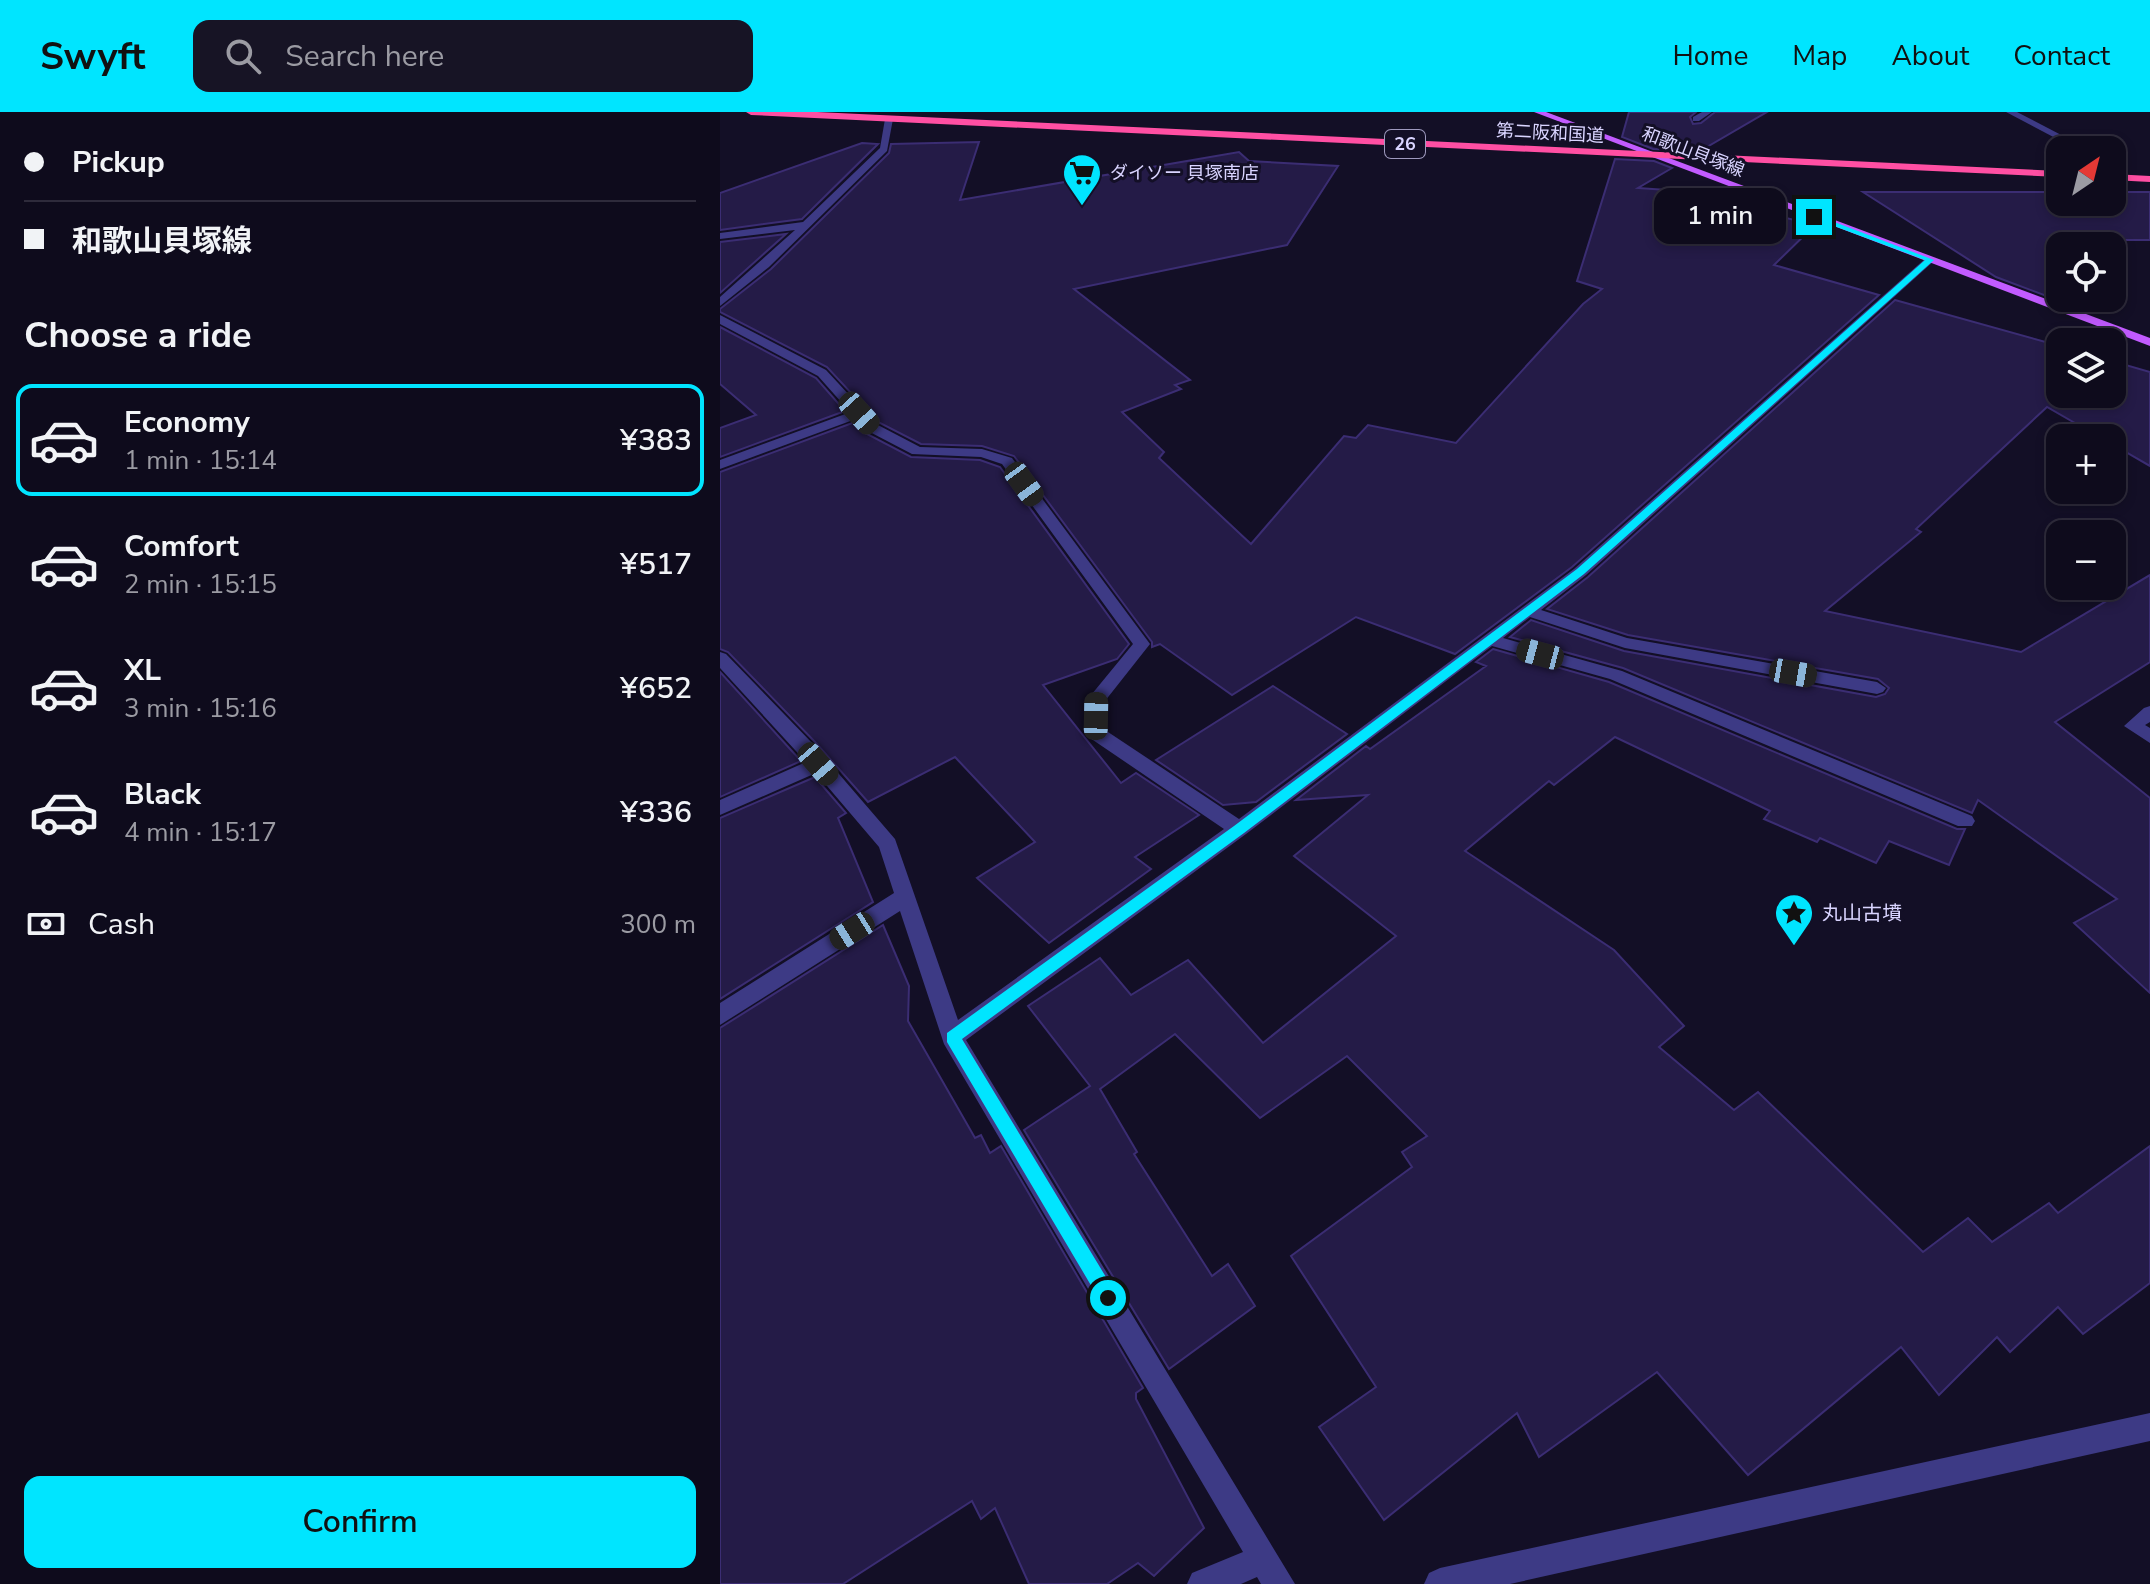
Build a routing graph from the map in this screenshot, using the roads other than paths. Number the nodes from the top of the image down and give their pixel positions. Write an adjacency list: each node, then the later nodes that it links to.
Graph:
1 (751, 112): 6 (highway, 第二阪和国道 / 26)
2 (1026, 112): 8 (highway, 26)
3 (1538, 112): 11 (main road, 和歌山貝塚線)
4 (1708, 112): 7 (street)
5 (2010, 112): 9 (street)
6 (889, 119): 12 (highway, 第二阪和国道 / 26); 18 (street)
7 (1696, 119)
8 (1438, 131)
9 (2057, 136)
10 (1569, 138): 11 (highway, 第二阪和国道)
11 (1610, 140): 12 (main road, 和歌山貝塚線); 13 (highway, 第二阪和国道)
12 (1655, 156): 15 (highway, 第二阪和国道 / 26); 20 (main road, 和歌山貝塚線)
13 (2046, 160)
14 (2126, 168): 16 (highway)
15 (2046, 173)
16 (2150, 176): 17 (highway)
17 (2126, 177)
18 (807, 225): 19 (street); 21 (street)
19 (720, 236)
20 (1930, 260): 23 (main road, 和歌山貝塚線); 26 (street)
21 (720, 303)
22 (720, 319): 24 (street)
23 (2150, 342)
24 (859, 413): 25 (street); 35 (street)
25 (720, 465)
26 (1528, 611): 27 (street); 29 (street)
27 (1489, 640): 34 (street); 35 (street)
28 (720, 658): 32 (street)
29 (1877, 688)
30 (2150, 712): 31 (street)
31 (2150, 737)
32 (818, 764): 33 (street); 36 (street)
33 (720, 808)
34 (1965, 821)
35 (1239, 829): 38 (street)
36 (905, 897): 37 (street); 38 (street)
37 (720, 1015)
38 (952, 1037): 40 (street)
39 (2150, 1427): 42 (street)
40 (1272, 1572): 41 (street)
41 (1203, 1584)
42 (1440, 1584)

